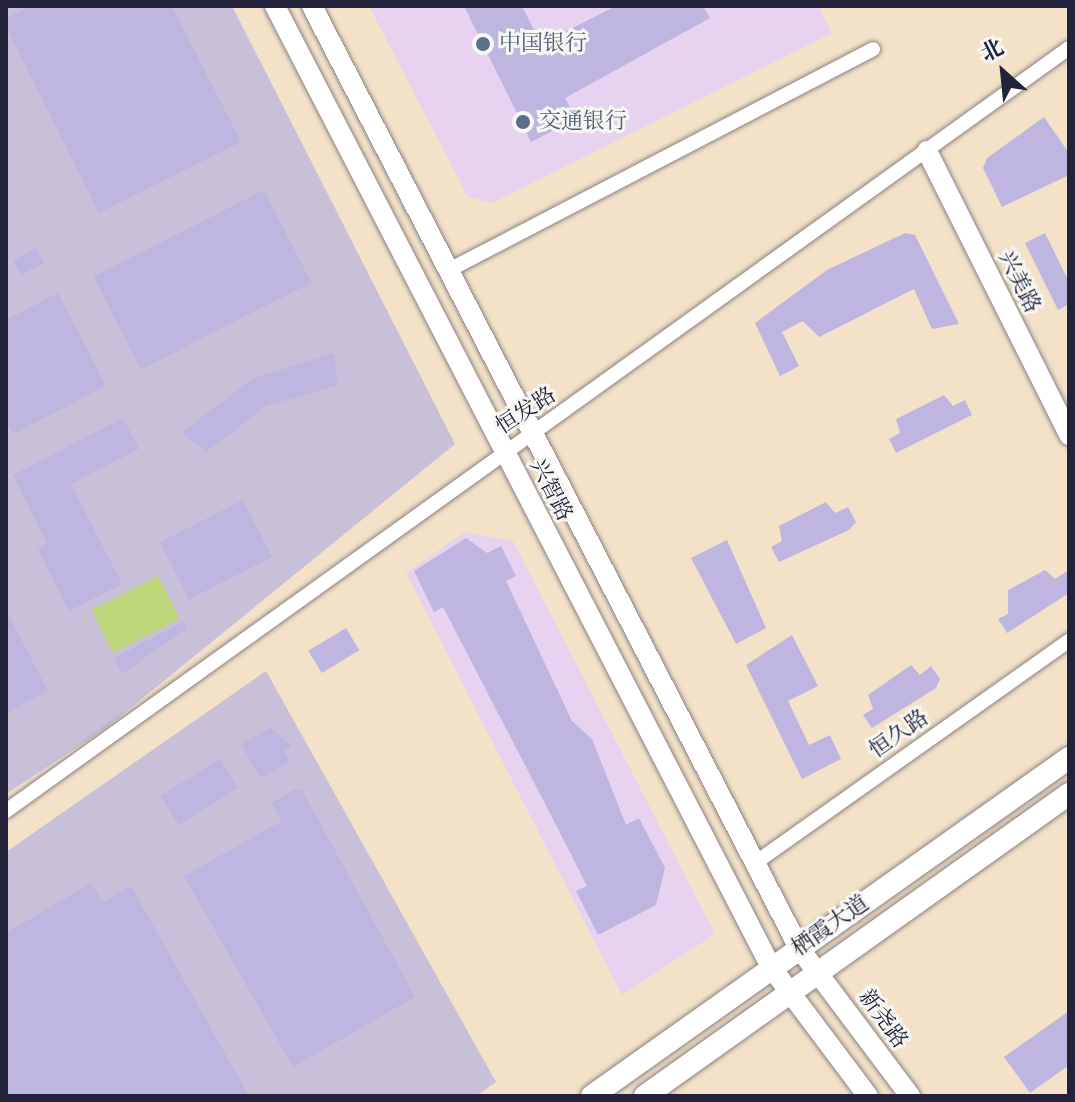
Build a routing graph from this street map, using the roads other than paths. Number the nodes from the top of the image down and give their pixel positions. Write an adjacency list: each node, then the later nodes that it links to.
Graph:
1 (275, 6): 9 (main road, 兴智路)
2 (312, 6): 6 (main road, 兴智路)
3 (1069, 48): 5 (street, 恒发路)
4 (873, 49): 6 (street)
5 (927, 151): 7 (main road, 兴美路); 8 (street, 恒发路)
6 (449, 270): 8 (main road, 兴智路)
7 (1069, 435)
8 (534, 436): 9 (street, 恒发路); 14 (main road, 兴智路)
9 (504, 451): 13 (street, 恒发路); 16 (main road, 兴智路)
10 (1069, 641): 14 (street, 恒久路)
11 (1069, 758): 15 (main road, 栖霞大道)
12 (1069, 794): 17 (main road, 栖霞大道)
13 (6, 811)
14 (755, 863): 15 (main road, 兴智路)
15 (799, 948): 16 (main road, 栖霞大道); 17 (main road, 兴智路)
16 (771, 967): 18 (main road, 兴智路); 19 (main road, 栖霞大道)
17 (818, 971): 18 (main road, 栖霞大道); 22 (main road, 新尧路)
18 (791, 991): 20 (main road, 栖霞大道); 21 (main road)
19 (592, 1096)
20 (645, 1096)
21 (868, 1096)
22 (910, 1096)

